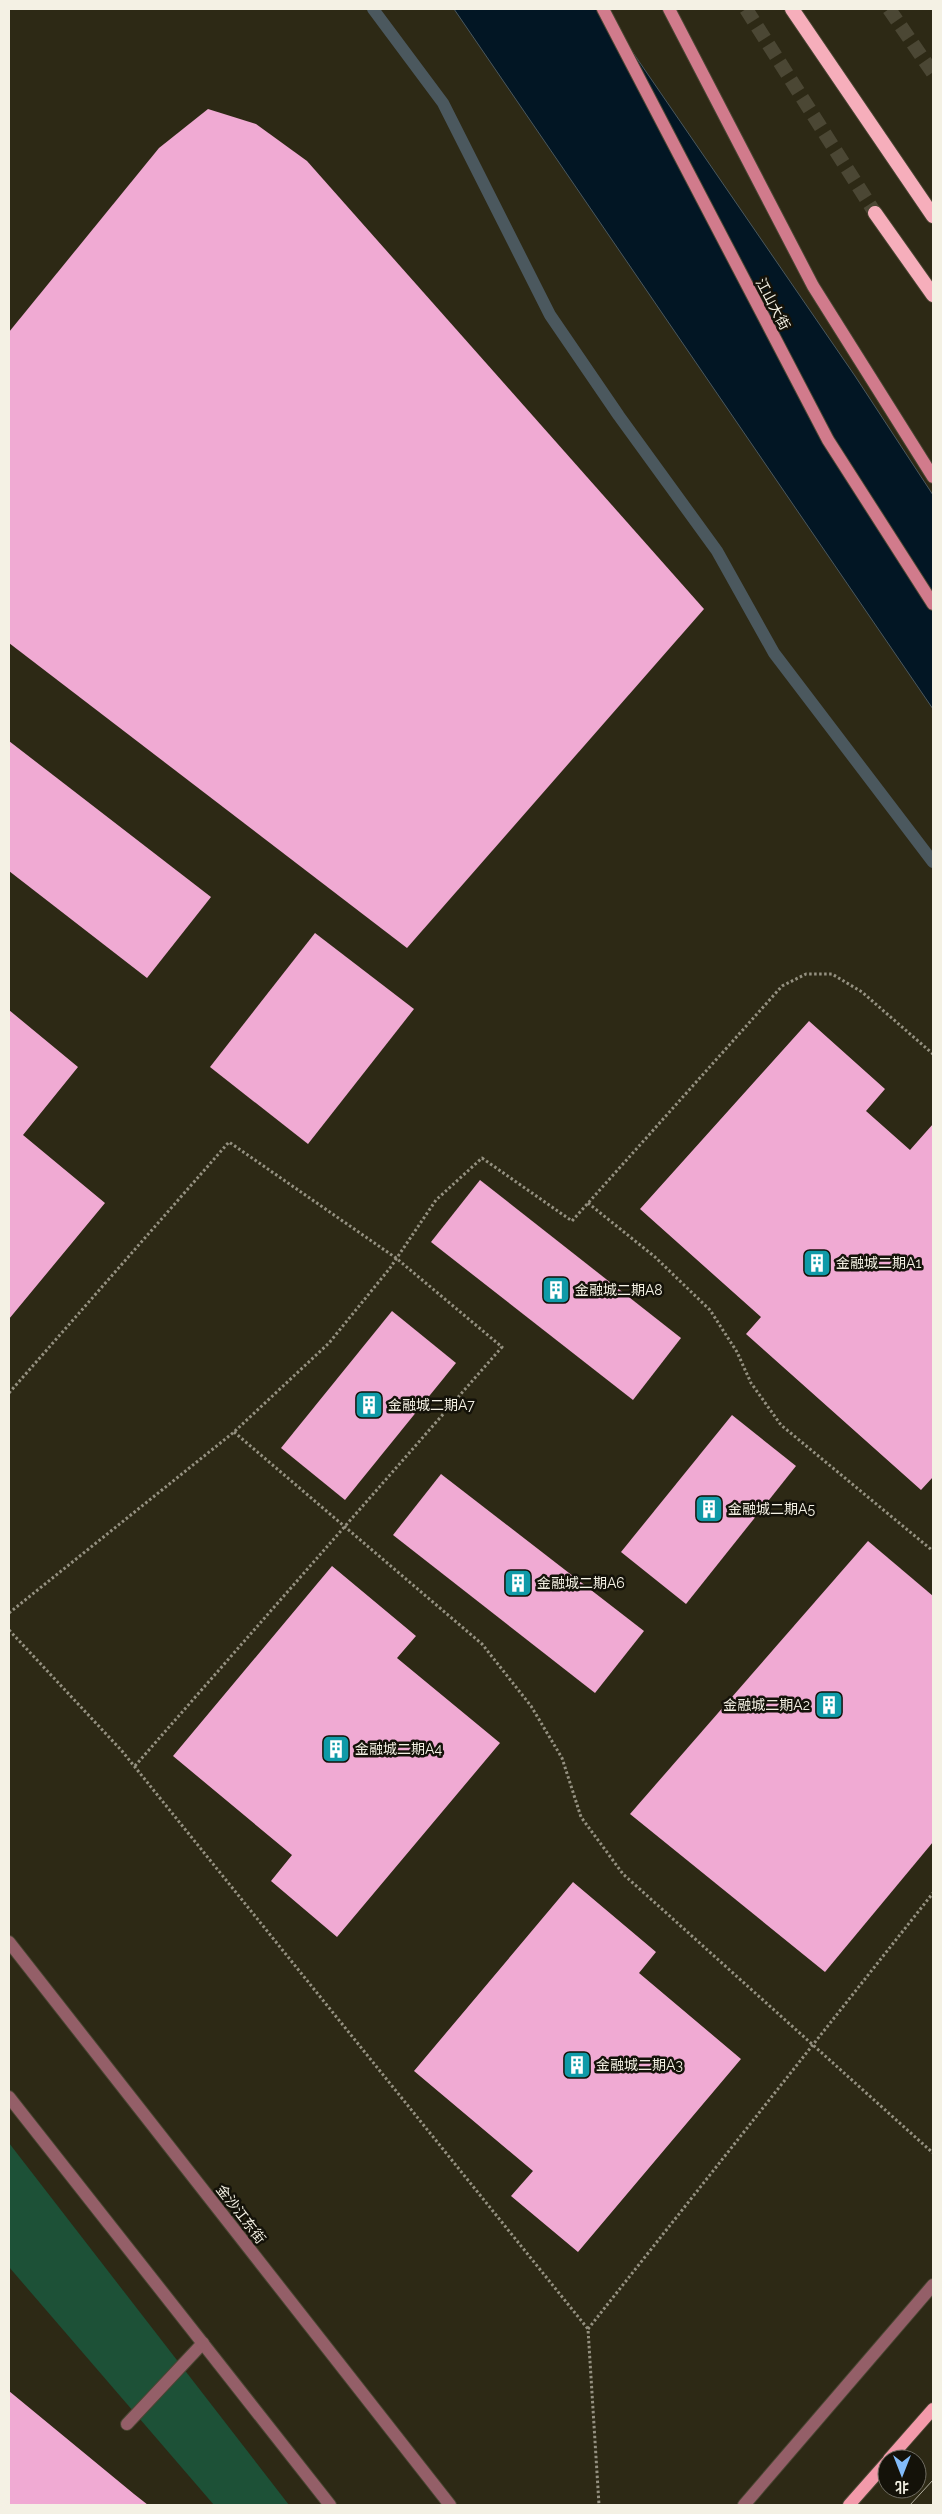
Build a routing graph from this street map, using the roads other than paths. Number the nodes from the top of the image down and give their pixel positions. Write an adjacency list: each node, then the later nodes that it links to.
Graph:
1 (603, 9): 8 (main road, 江山大街)
2 (669, 9): 7 (main road)
3 (792, 9): 5 (highway)
4 (875, 213): 6 (highway)
5 (933, 216)
6 (933, 295)
7 (933, 477)
8 (933, 604)
9 (9, 1942): 18 (street, 金沙江东街)
10 (9, 2097): 12 (street)
11 (933, 2285): 19 (street)
12 (203, 2343): 14 (street); 17 (street)
13 (933, 2409): 15 (main road)
14 (127, 2424)
15 (898, 2449)
16 (877, 2473): 20 (main road)
17 (330, 2505)
18 (450, 2505)
19 (744, 2505)
20 (849, 2505)

